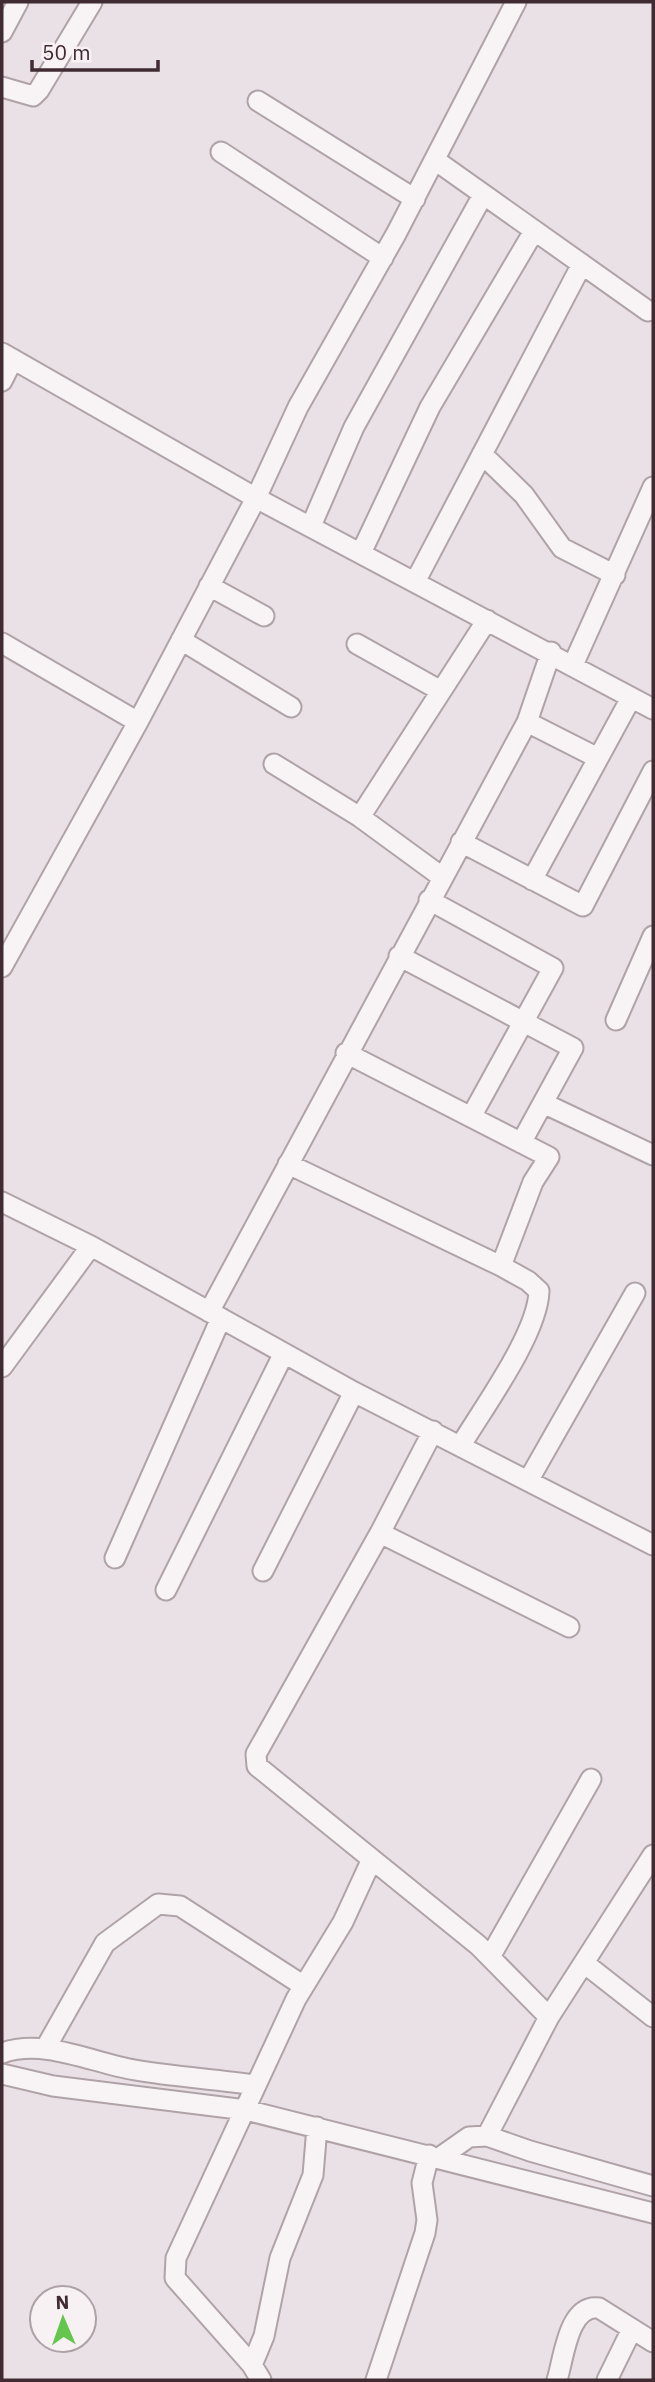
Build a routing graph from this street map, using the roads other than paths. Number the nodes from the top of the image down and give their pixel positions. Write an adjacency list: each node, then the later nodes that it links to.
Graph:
1 (18, 2): 4 (street)
2 (92, 2): 5 (street)
3 (516, 2): 8 (street)
4 (2, 32)
5 (2, 87)
6 (258, 101): 10 (street)
7 (221, 152): 12 (street)
8 (435, 160): 9 (street); 10 (street)
9 (483, 195): 11 (street); 20 (street)
10 (415, 199): 12 (street)
11 (534, 231): 13 (street); 21 (street)
12 (383, 258): 19 (street)
13 (582, 264): 14 (street); 17 (street)
14 (648, 311)
15 (7, 356): 16 (street); 19 (street)
16 (2, 381)
17 (482, 454): 22 (street); 23 (street)
18 (653, 487): 22 (street)
19 (256, 498): 20 (street); 24 (street)
20 (310, 526): 21 (street)
21 (361, 553): 23 (street)
22 (615, 575): 31 (street)
23 (415, 582): 26 (street)
24 (209, 586): 25 (street); 27 (street)
25 (264, 616)
26 (487, 620): 30 (street); 32 (street)
27 (181, 640): 34 (street); 36 (street)
28 (2, 643): 36 (street)
29 (357, 644): 32 (street)
30 (551, 652): 31 (street); 37 (street)
31 (573, 665): 33 (street)
32 (441, 691): 41 (street)
33 (631, 698): 35 (street); 38 (street)
34 (291, 707)
35 (653, 709)
36 (138, 722): 48 (street)
37 (527, 722): 38 (street); 42 (street)
38 (596, 757): 44 (street)
39 (274, 764): 41 (street)
40 (653, 771): 44 (street)
41 (360, 817): 43 (street)
42 (461, 842): 43 (street); 44 (street)
43 (442, 877): 45 (street)
44 (532, 880)
45 (429, 900): 47 (street); 50 (street)
46 (653, 936): 49 (street)
47 (399, 956): 50 (street); 51 (street)
48 (2, 967)
49 (616, 1020)
50 (522, 1021): 52 (street); 53 (street)
51 (346, 1053): 53 (street); 56 (street)
52 (543, 1102): 54 (street); 55 (street)
53 (471, 1117): 54 (street)
54 (521, 1143): 59 (street)
55 (653, 1155)
56 (288, 1164): 59 (street); 61 (street)
57 (2, 1202): 58 (street)
58 (91, 1246): 61 (street); 63 (street)
59 (501, 1266): 66 (street)
60 (635, 1293): 67 (street)
61 (215, 1315): 62 (street); 70 (street)
62 (284, 1355): 64 (street); 72 (street)
63 (2, 1367)
64 (354, 1392): 65 (street); 71 (street)
65 (433, 1431): 66 (street); 68 (street)
66 (461, 1444): 67 (street)
67 (527, 1480): 69 (street)
68 (380, 1533): 73 (street); 76 (street)
69 (653, 1545)
70 (115, 1558)
71 (263, 1571)
72 (166, 1590)
73 (569, 1627)
74 (591, 1779): 77 (street)
75 (653, 1855): 78 (street)
76 (372, 1858): 77 (street); 79 (street)
77 (490, 1957): 80 (street)
78 (584, 1963): 80 (street); 81 (street)
79 (304, 1986): 82 (street); 85 (street)
80 (549, 2017): 88 (street)
81 (653, 2017)
82 (45, 2049): 83 (street); 85 (street)
83 (2, 2053)
84 (2, 2074): 86 (street)
85 (255, 2085): 86 (street)
86 (246, 2110): 87 (street); 94 (street)
87 (317, 2127): 89 (street); 94 (street)
88 (487, 2136): 89 (street); 90 (street)
89 (434, 2156): 91 (street); 95 (street)
90 (653, 2186)
91 (653, 2213)
92 (632, 2329): 93 (street); 96 (street); 97 (street)
93 (653, 2342)
94 (257, 2372)
95 (376, 2380)
96 (557, 2380)
97 (607, 2380)

